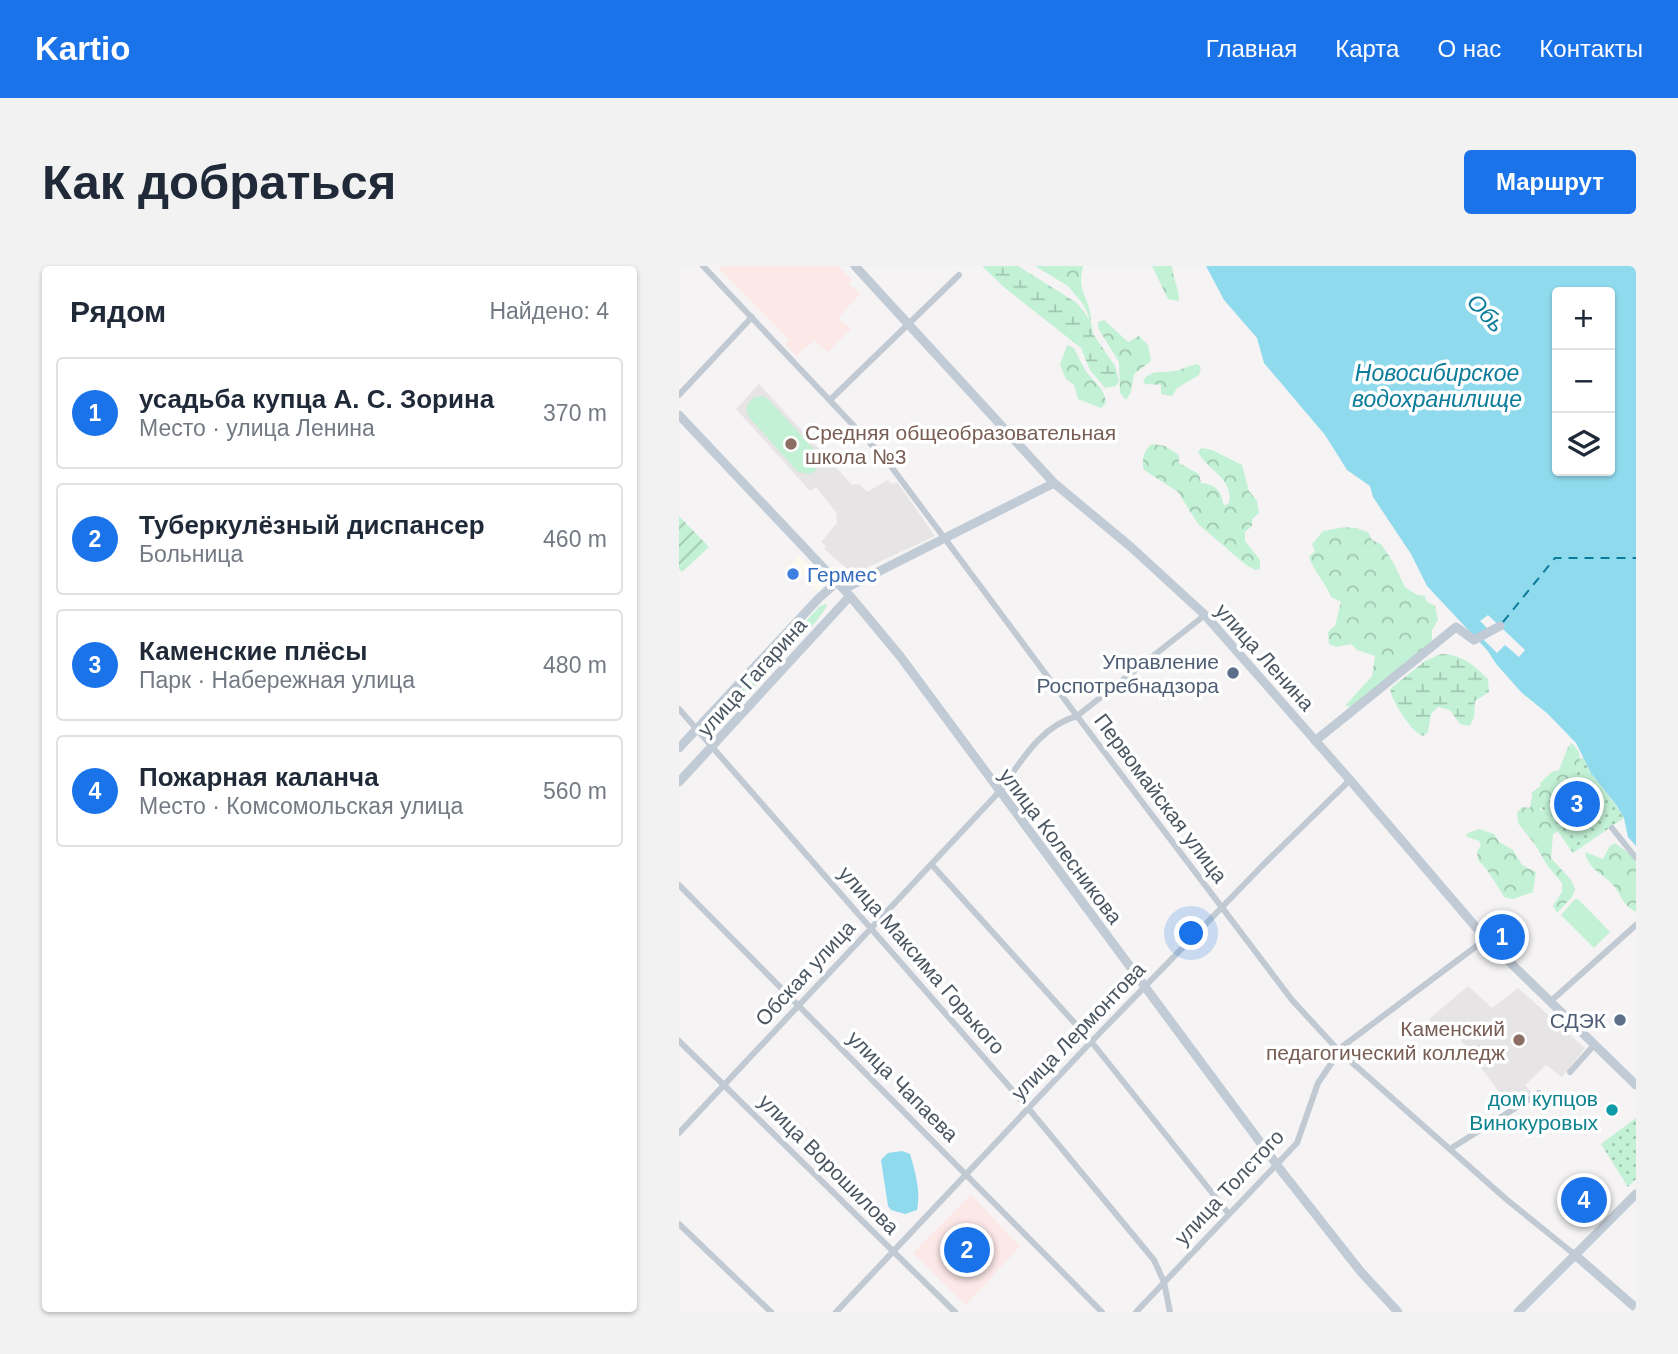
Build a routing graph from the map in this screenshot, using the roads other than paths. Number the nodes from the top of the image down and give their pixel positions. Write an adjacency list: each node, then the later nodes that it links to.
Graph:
1 (703, 266): 4 (street, Первомайская улица)
2 (855, 266): 5 (street, улица Ленина)
3 (959, 275): 5 (street)
4 (752, 317): 6 (street); 7 (street, Первомайская улица)
5 (908, 326): 7 (street); 9 (street, улица Ленина)
6 (679, 395)
7 (830, 400): 10 (street, Первомайская улица)
8 (679, 415): 11 (street, улица Колесникова)
9 (1054, 483): 10 (street, улица Гагарина); 12 (street, улица Ленина)
10 (945, 539): 11 (street, улица Гагарина); 15 (street, Первомайская улица)
11 (844, 589): 16 (street, улица Гагарина); 18 (street, улица Гагарина); 22 (street, улица Колесникова)
12 (1205, 615): 15 (street, Обская улица); 17 (street, улица Ленина)
13 (1500, 626): 17 (street)
14 (679, 709): 16 (street, улица Максима Горького)
15 (1077, 716): 22 (street, Обская улица); 27 (street, Первомайская улица)
16 (698, 729): 18 (street, улица Максима Горького); 19 (street, улица Гагарина)
17 (1315, 741): 20 (street, улица Ленина)
18 (713, 746): 21 (street, улица Гагарина); 29 (street, улица Максима Горького)
19 (679, 748)
20 (1350, 780): 27 (street, улица Лермонтова); 30 (street, улица Ленина)
21 (679, 782)
22 (999, 792): 25 (street, Обская улица); 31 (street, улица Колесникова)
23 (1612, 828): 24 (street)
24 (1636, 858)
25 (932, 865): 29 (street, Обская улица); 35 (street)
26 (679, 885): 33 (street, улица Чапаева)
27 (1222, 908): 31 (street, улица Лермонтова); 37 (street, Первомайская улица)
28 (1636, 925): 32 (street)
29 (872, 928): 33 (street, Обская улица); 42 (street, улица Максима Горького)
30 (1486, 939): 32 (street, улица Ленина); 37 (street, улица Толстого)
31 (1144, 988): 35 (street, улица Лермонтова); 45 (street, улица Колесникова)
32 (1551, 1001): 36 (street, улица Ленина)
33 (799, 1006): 39 (street, Обская улица); 46 (street, улица Чапаева)
34 (679, 1041): 39 (street, улица Ворошилова)
35 (1091, 1042): 42 (street, улица Лермонтова); 48 (street)
36 (1595, 1044): 38 (street); 40 (street, улица Ленина)
37 (1339, 1051): 44 (street, Первомайская улица); 45 (street, улица Толстого)
38 (1570, 1072)
39 (724, 1085): 43 (street, Обская улица); 50 (street, улица Ворошилова)
40 (1636, 1085)
41 (1539, 1093): 44 (street)
42 (1028, 1108): 46 (street, улица Лермонтова); 52 (street, улица Максима Горького)
43 (679, 1133)
44 (1450, 1149): 51 (street, Первомайская улица)
45 (1277, 1164): 48 (street, улица Толстого); 60 (street, улица Колесникова)
46 (966, 1174): 50 (street, улица Лермонтова); 57 (street, улица Чапаева)
47 (1636, 1194): 51 (street)
48 (1230, 1214): 52 (street, улица Толстого)
49 (679, 1224): 54 (street)
50 (893, 1252): 55 (street, улица Лермонтова); 56 (street, улица Ворошилова)
51 (1574, 1254): 53 (street, Первомайская улица); 61 (street)
52 (1164, 1282): 58 (street, улица Толстого); 59 (street, улица Максима Горького)
53 (1636, 1308)
54 (771, 1312)
55 (836, 1312)
56 (955, 1312)
57 (1102, 1312)
58 (1136, 1312)
59 (1170, 1312)
60 (1398, 1312)
61 (1518, 1312)

